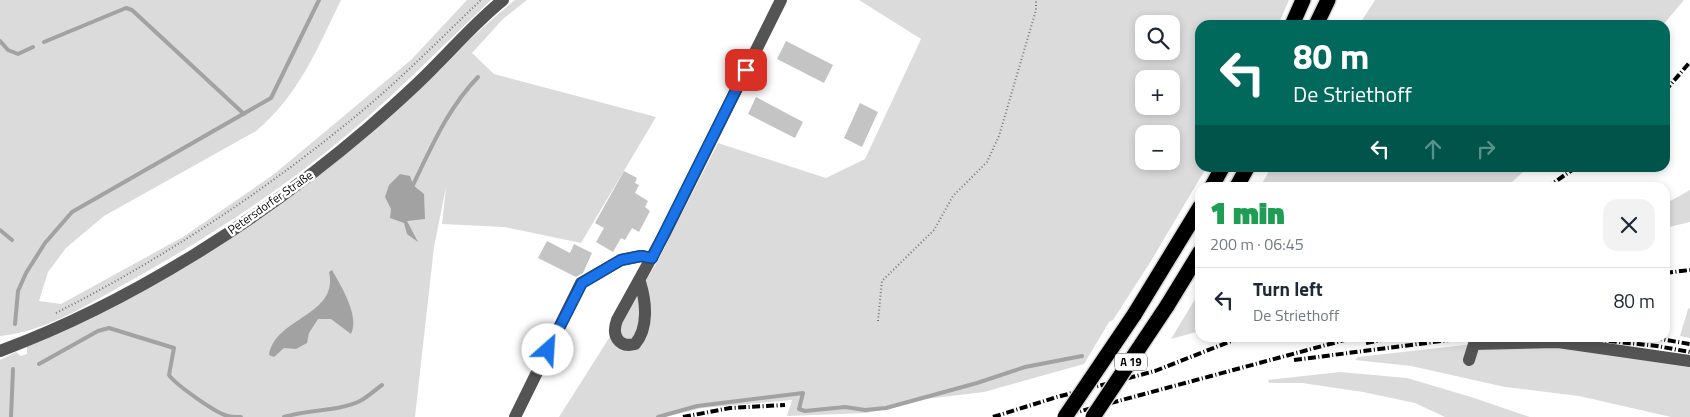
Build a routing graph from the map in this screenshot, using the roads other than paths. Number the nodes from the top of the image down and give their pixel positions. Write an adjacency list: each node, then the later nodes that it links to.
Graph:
1 (503, 0): 11 (street, Petersdorfer Straße)
2 (780, 0): 8 (street)
3 (1303, 0): 5 (highway)
4 (1328, 0): 6 (highway)
5 (1294, 20)
6 (1318, 20)
7 (1195, 215): 15 (highway, A 19, bridge)
8 (652, 258): 10 (street); 14 (street)
9 (1195, 260): 16 (highway, A 19, bridge)
10 (640, 282)
11 (0, 351)
12 (1469, 360): 13 (street)
13 (1690, 361)
14 (515, 417)
15 (1065, 417)
16 (1093, 417)

